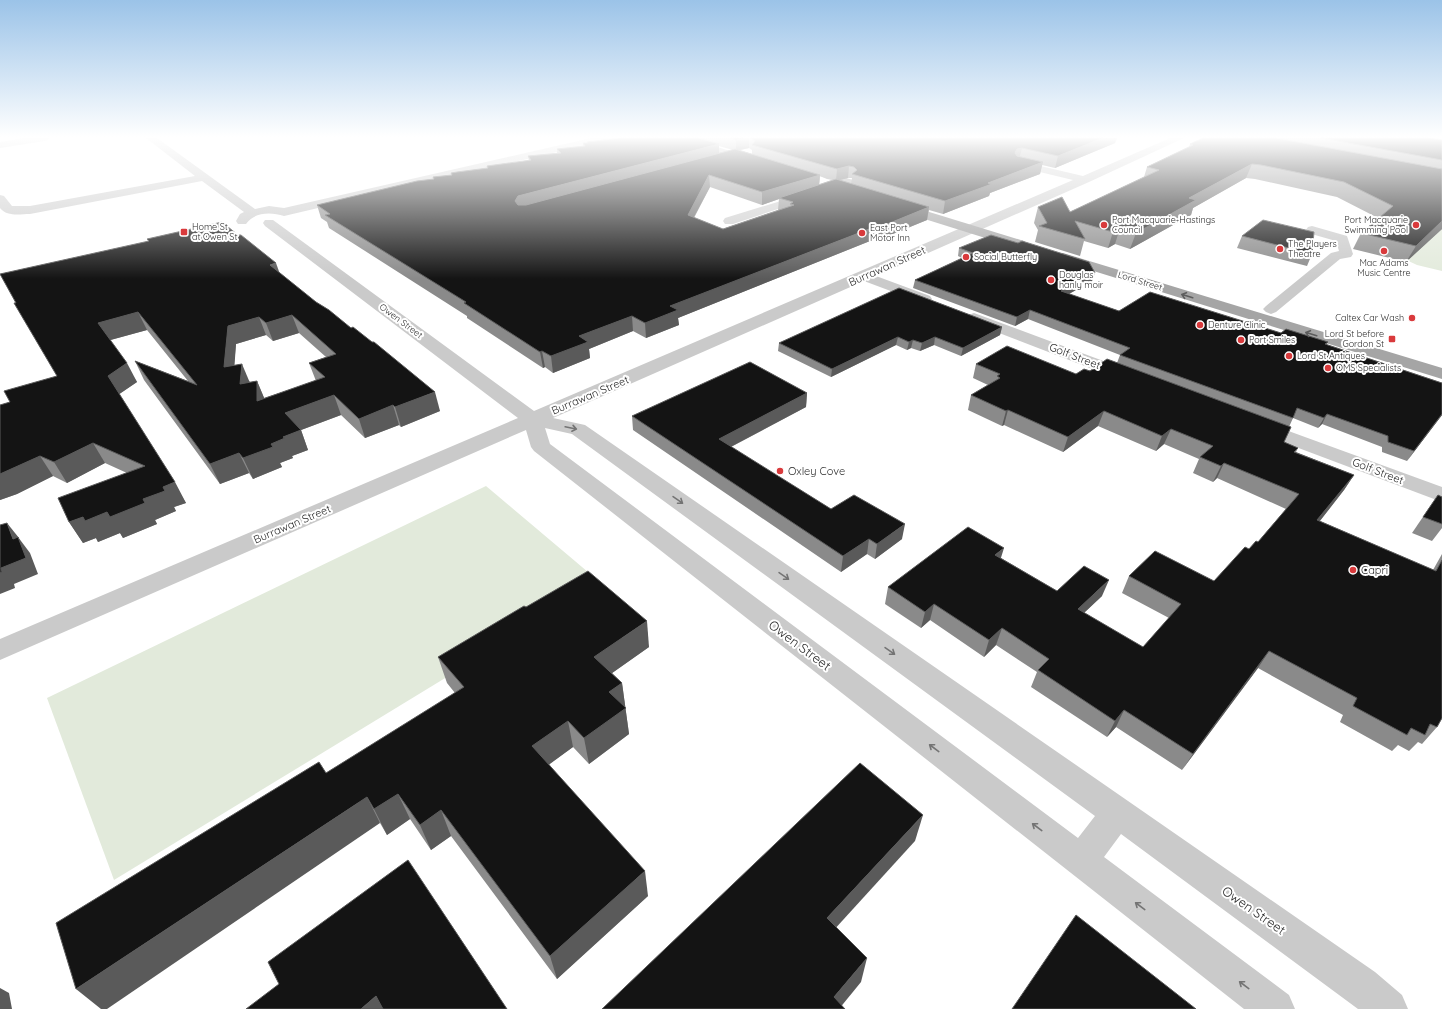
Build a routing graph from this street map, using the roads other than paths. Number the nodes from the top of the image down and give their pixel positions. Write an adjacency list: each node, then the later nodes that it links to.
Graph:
1 (166, 185): 10 (street)
2 (215, 185): 12 (street)
3 (400, 185): 11 (street)
4 (826, 185): 8 (main road)
5 (840, 185): 8 (street)
6 (857, 185): 15 (main road)
7 (1073, 185): 15 (street, Burrawan Street)
8 (832, 188): 15 (main road)
9 (816, 193): 13 (street)
10 (0, 198)
11 (284, 212): 12 (street); 14 (street)
12 (253, 213): 14 (street)
13 (729, 222)
14 (269, 223): 27 (street, Owen Street)
15 (979, 226): 17 (main road); 18 (main road); 19 (street, Burrawan Street)
16 (1312, 230): 21 (street)
17 (1026, 236)
18 (1034, 248)
19 (864, 276): 20 (street); 27 (street, Burrawan Street)
20 (937, 304)
21 (1271, 309): 23 (main road, Lord Street); 24 (main road, Lord Street, one-way to 21)
22 (960, 312): 25 (street, Golf Street)
23 (1442, 361)
24 (1442, 374)
25 (1145, 383)
26 (1242, 419): 28 (street, Golf Street)
27 (533, 420): 29 (street, Burrawan Street); 30 (street, Owen Street, one-way to 30); 31 (street, Owen Street, one-way to 27)
28 (1442, 496)
29 (0, 650)
30 (1117, 813): 31 (street); 33 (street, Owen Street)
31 (1081, 861): 32 (street, Owen Street, one-way to 31)
32 (1274, 1009)
33 (1388, 1009)

